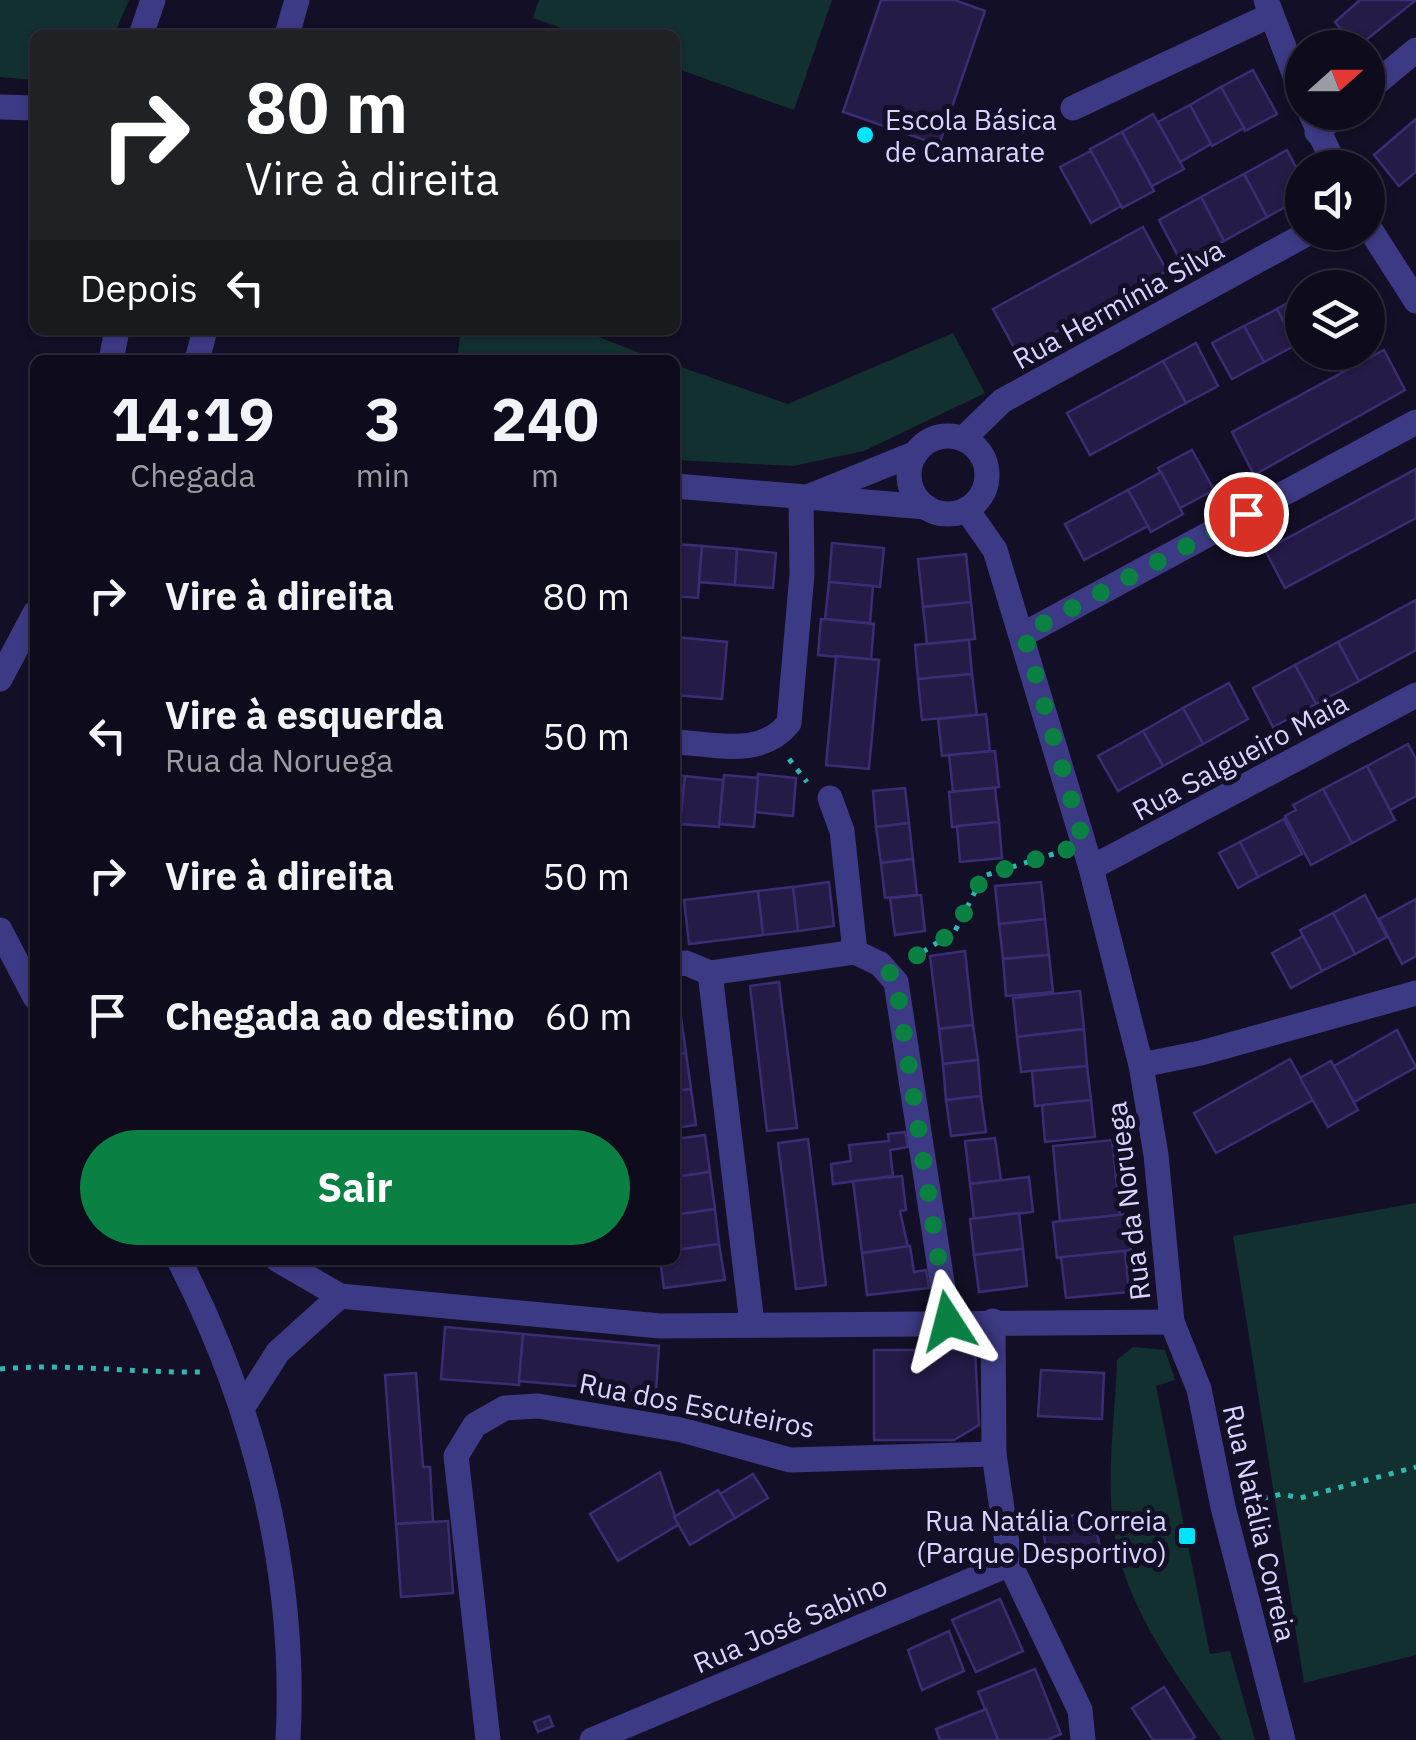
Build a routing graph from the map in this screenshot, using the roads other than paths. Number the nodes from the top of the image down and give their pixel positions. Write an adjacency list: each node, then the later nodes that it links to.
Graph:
1 (297, 0): 5 (street)
2 (155, 2): 4 (street)
3 (1269, 7): 6 (street); 9 (street)
4 (143, 30)
5 (288, 30)
6 (1285, 49)
7 (1416, 50): 8 (street)
8 (1385, 76)
9 (1073, 108)
10 (1285, 246): 14 (street, Rua Hermínia Silva)
11 (1384, 250): 12 (street)
12 (1416, 300)
13 (1416, 422): 21 (street)
14 (964, 439): 15 (street); 19 (street)
15 (916, 453): 17 (street); 18 (street)
16 (680, 487): 17 (street)
17 (800, 500): 18 (street); 24 (street)
18 (926, 507): 19 (street)
19 (966, 510): 21 (street, Rua da Noruega)
20 (30, 622): 22 (street)
21 (1024, 634): 26 (street, Rua da Noruega)
22 (0, 679)
23 (1416, 696): 26 (street, Rua Salgueiro Maia)
24 (680, 742)
25 (830, 798): 28 (street)
26 (1088, 856): 33 (street, Rua da Noruega)
27 (4, 944): 31 (street)
28 (855, 952): 30 (street); 37 (street)
29 (680, 964): 30 (street)
30 (710, 973): 40 (street)
31 (30, 988)
32 (1416, 993): 33 (street)
33 (1140, 1065): 39 (street, Rua da Noruega)
34 (181, 1265): 41 (street)
35 (287, 1265): 36 (street, Rua da Noruega)
36 (340, 1296): 40 (street, Rua da Noruega); 41 (street)
37 (948, 1321): 38 (street, Rua da Noruega); 40 (street, Rua da Noruega)
38 (994, 1322): 39 (street, Rua da Noruega); 42 (street)
39 (1172, 1322): 48 (street, Rua Natália Correia)
40 (752, 1323)
41 (243, 1407): 44 (street)
42 (994, 1454): 43 (street); 45 (street, Rua dos Escuteiros)
43 (1010, 1564): 46 (street, Rua José Sabino); 47 (street)
44 (288, 1740)
45 (488, 1740)
46 (592, 1740)
47 (1083, 1740)
48 (1283, 1740)

